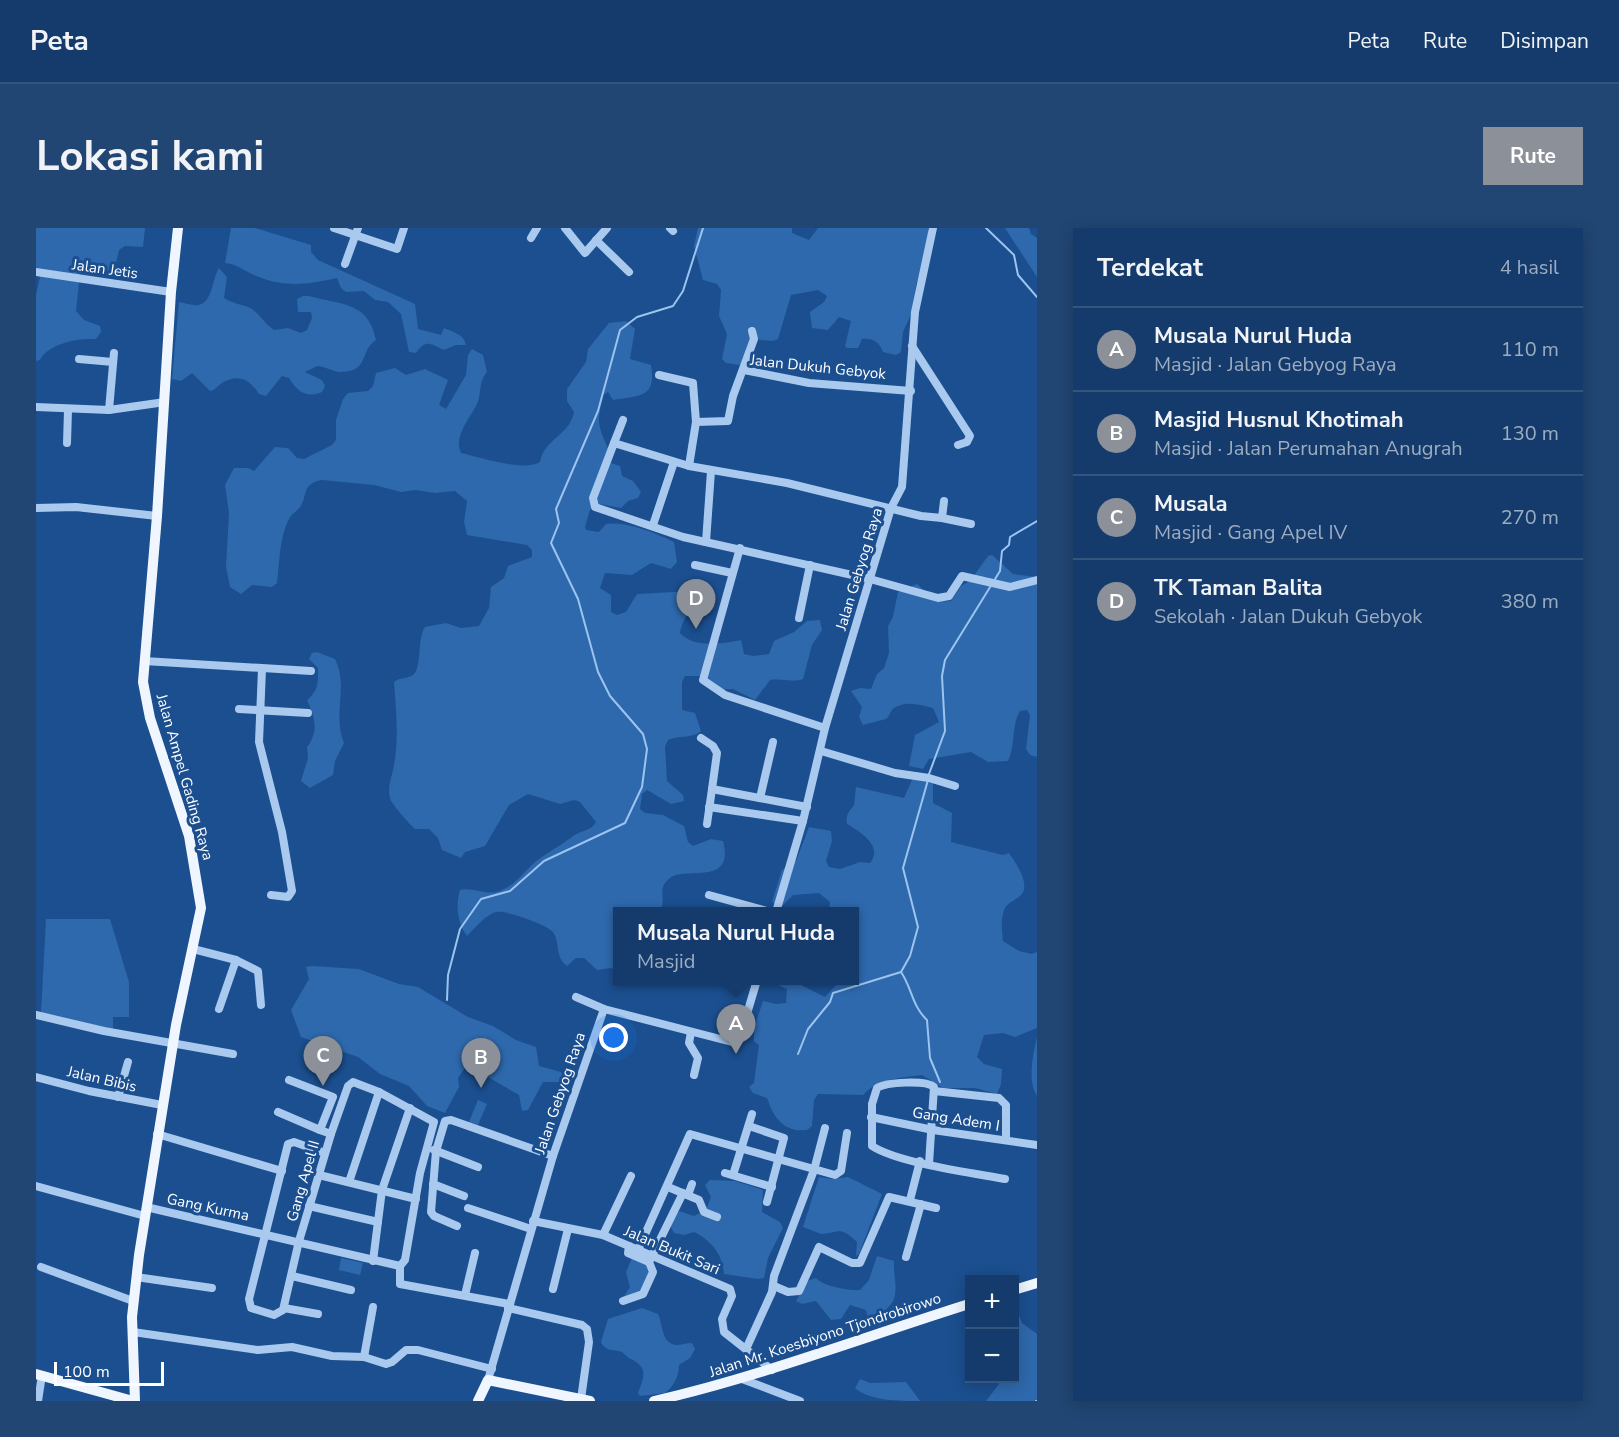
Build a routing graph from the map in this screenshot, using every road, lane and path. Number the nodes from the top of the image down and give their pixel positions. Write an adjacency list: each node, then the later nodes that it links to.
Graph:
1 (178, 228): 14 (main road, Jalan Ampel Gading Raya)
2 (334, 228): 8 (street)
3 (404, 228): 8 (street)
4 (537, 228): 9 (street)
5 (565, 228): 10 (street)
6 (607, 228): 10 (street)
7 (933, 228): 16 (street, Jalan Gebyog Raya)
8 (356, 232): 11 (street)
9 (531, 238)
10 (596, 240): 13 (street)
11 (345, 264)
12 (36, 272): 14 (street, Jalan Jetis)
13 (629, 272)
14 (171, 292): 21 (main road, Jalan Ampel Gading Raya)
15 (752, 331): 18 (street)
16 (912, 346): 20 (street, Jalan Gebyog Raya); 29 (street)
17 (79, 359): 24 (street)
18 (744, 370): 20 (street, Jalan Dukuh Gebyok); 26 (street, Jalan Dukuh Gebyok)
19 (659, 375): 26 (street)
20 (911, 391): 35 (street, Jalan Gebyog Raya)
21 (165, 402): 24 (street); 36 (main road, Jalan Ampel Gading Raya)
22 (36, 407): 23 (street)
23 (68, 411): 24 (street); 27 (street)
24 (109, 411)
25 (623, 420): 28 (street)
26 (696, 422): 31 (street)
27 (67, 443)
28 (614, 443): 30 (street); 39 (street)
29 (957, 445)
30 (674, 462): 31 (street); 39 (street)
31 (689, 466): 32 (street)
32 (711, 471): 35 (street); 40 (street)
33 (944, 501): 37 (street)
34 (36, 508): 36 (street)
35 (891, 508): 37 (street); 45 (street, Jalan Gebyog Raya)
36 (157, 516): 48 (main road, Jalan Ampel Gading Raya)
37 (942, 518): 38 (street)
38 (971, 524)
39 (653, 525): 40 (street)
40 (706, 542): 41 (street)
41 (740, 548): 43 (street); 44 (street)
42 (695, 565): 44 (street)
43 (810, 565): 45 (street); 47 (street)
44 (732, 573): 54 (street)
45 (870, 579): 46 (street); 54 (street, Jalan Gebyog Raya)
46 (1037, 580)
47 (799, 618)
48 (144, 661): 49 (street); 69 (main road, Jalan Ampel Gading Raya)
49 (262, 669): 50 (street); 52 (street)
50 (311, 671)
51 (239, 709): 52 (street)
52 (262, 710): 53 (street); 65 (street)
53 (308, 713)
54 (825, 728): 57 (street, Jalan Gebyog Raya)
55 (701, 738): 59 (street)
56 (773, 742): 60 (street)
57 (820, 751): 58 (street); 62 (street, Jalan Gebyog Raya)
58 (955, 786)
59 (715, 789): 60 (street); 61 (street)
60 (760, 798): 62 (street)
61 (710, 807): 63 (street); 64 (street)
62 (807, 807): 63 (street, Jalan Gebyog Raya)
63 (803, 821): 68 (street, Jalan Gebyog Raya)
64 (707, 824)
65 (272, 895)
66 (710, 896): 67 (street)
67 (752, 907)
68 (777, 907)
69 (193, 949): 70 (street); 78 (main road, Jalan Ampel Gading Raya)
70 (236, 960): 73 (street); 74 (street)
71 (756, 985): 77 (street)
72 (576, 997): 75 (street)
73 (261, 1005)
74 (219, 1009)
75 (604, 1009): 77 (street); 104 (street, Jalan Gebyog Raya)
76 (36, 1015): 78 (street)
77 (691, 1032): 81 (street)
78 (173, 1044): 79 (street); 87 (main road, Jalan Ampel Gading Raya)
79 (233, 1054)
80 (128, 1062): 86 (street)
81 (694, 1076)
82 (36, 1077): 86 (street, Jalan Bibis)
83 (288, 1080): 94 (street, Gang Apel II)
84 (934, 1091): 91 (street); 95 (street); 99 (street)
85 (379, 1092): 88 (street); 98 (street); 113 (street)
86 (118, 1097): 87 (street, Jalan Bibis)
87 (162, 1106): 97 (main road, Jalan Ampel Gading Raya)
88 (410, 1108): 102 (street); 119 (street)
89 (278, 1112): 94 (street)
90 (753, 1114): 92 (street)
91 (872, 1118): 95 (street, Gang Adem I); 106 (street)
92 (749, 1126): 101 (street); 105 (street)
93 (825, 1128): 108 (street)
94 (320, 1130): 98 (street, Gang Apel II)
95 (933, 1130): 99 (street, Gang Adem I); 106 (street)
96 (848, 1133): 108 (street)
97 (157, 1134): 109 (street); 129 (main road, Jalan Ampel Gading Raya)
98 (331, 1134): 103 (street, Gang Apel II)
99 (1006, 1140): 100 (street, Gang Adem I)
100 (1037, 1145)
101 (743, 1147): 105 (street); 117 (street); 118 (street)
102 (433, 1149): 104 (street); 107 (street); 114 (street); 122 (street)
103 (325, 1152): 109 (street); 110 (street, Gang Apel II)
104 (552, 1156): 132 (street, Jalan Gebyog Raya)
105 (780, 1159): 108 (street); 118 (street)
106 (924, 1162): 112 (street); 123 (street)
107 (478, 1167)
108 (814, 1170): 148 (street)
109 (282, 1171): 135 (street)
110 (319, 1175): 113 (street); 126 (street, Gang Apel II)
111 (631, 1176): 136 (street)
112 (1005, 1179)
113 (349, 1182): 119 (street)
114 (433, 1184): 121 (street); 133 (street)
115 (692, 1184): 120 (street)
116 (36, 1186): 129 (street, Gang Kurma)
117 (668, 1187): 120 (street); 138 (street)
118 (772, 1187): 124 (street)
119 (382, 1190): 122 (street); 131 (street)
120 (685, 1194): 130 (street); 141 (street)
121 (464, 1196)
122 (416, 1199): 143 (street)
123 (910, 1200): 125 (street); 148 (street)
124 (767, 1202)
125 (921, 1204): 128 (street); 140 (street)
126 (309, 1206): 131 (street); 137 (street, Gang Apel II)
127 (468, 1208): 132 (street, Jalan Bukit Sari)
128 (936, 1208)
129 (146, 1211): 135 (street, Gang Kurma); 146 (main road, Jalan Ampel Gading Raya)
130 (717, 1217)
131 (378, 1222): 142 (street)
132 (532, 1225): 134 (street, Jalan Bukit Sari); 157 (street, Jalan Gebyog Raya)
133 (457, 1226)
134 (568, 1229): 136 (street, Jalan Bukit Sari); 151 (street)
135 (265, 1233): 137 (street, Gang Kurma); 159 (street)
136 (603, 1235): 138 (street, Jalan Bukit Sari)
137 (299, 1241): 142 (street, Gang Kurma); 145 (street, Gang Apel II)
138 (634, 1248): 141 (street, Jalan Bukit Sari)
139 (475, 1253): 153 (street)
140 (906, 1257)
141 (650, 1259): 155 (street); 162 (street, Jalan Bukit Sari)
142 (373, 1261): 143 (street, Gang Kurma)
143 (400, 1266): 153 (street)
144 (41, 1267): 154 (street)
145 (292, 1276): 152 (street); 159 (street, Gang Apel II)
146 (136, 1277): 149 (street); 154 (main road, Jalan Ampel Gading Raya)
147 (1037, 1283): 150 (main road)
148 (774, 1286): 162 (street)
149 (212, 1288)
150 (1019, 1288)
151 (552, 1289)
152 (351, 1290)
153 (465, 1295): 157 (street)
154 (133, 1301): 161 (main road, Jalan Ampel Gading Raya)
155 (623, 1301)
156 (965, 1305): 165 (main road, Jalan Mr. Koesbiyono Tjondrobirowo)
157 (509, 1306): 164 (street, Jalan Gebyog Raya); 170 (street)
158 (373, 1307): 163 (street)
159 (284, 1308): 160 (street)
160 (318, 1314)
161 (133, 1332): 163 (street); 172 (main road, Jalan Ampel Gading Raya)
162 (746, 1348): 165 (street, Jalan Bukit Sari)
163 (364, 1357): 164 (street)
164 (492, 1368): 168 (street, Jalan Gebyog Raya)
165 (772, 1370): 167 (main road, Jalan Mr. Koesbiyono Tjondrobirowo)
166 (39, 1375): 171 (street); 172 (main road)
167 (742, 1379): 169 (street); 174 (main road, Jalan Mr. Koesbiyono Tjondrobirowo)
168 (488, 1380): 170 (main road); 173 (main road)
169 (775, 1398): 175 (street)
170 (586, 1400)
171 (38, 1401)
172 (134, 1401)
173 (478, 1401)
174 (654, 1401)
175 (800, 1401)

